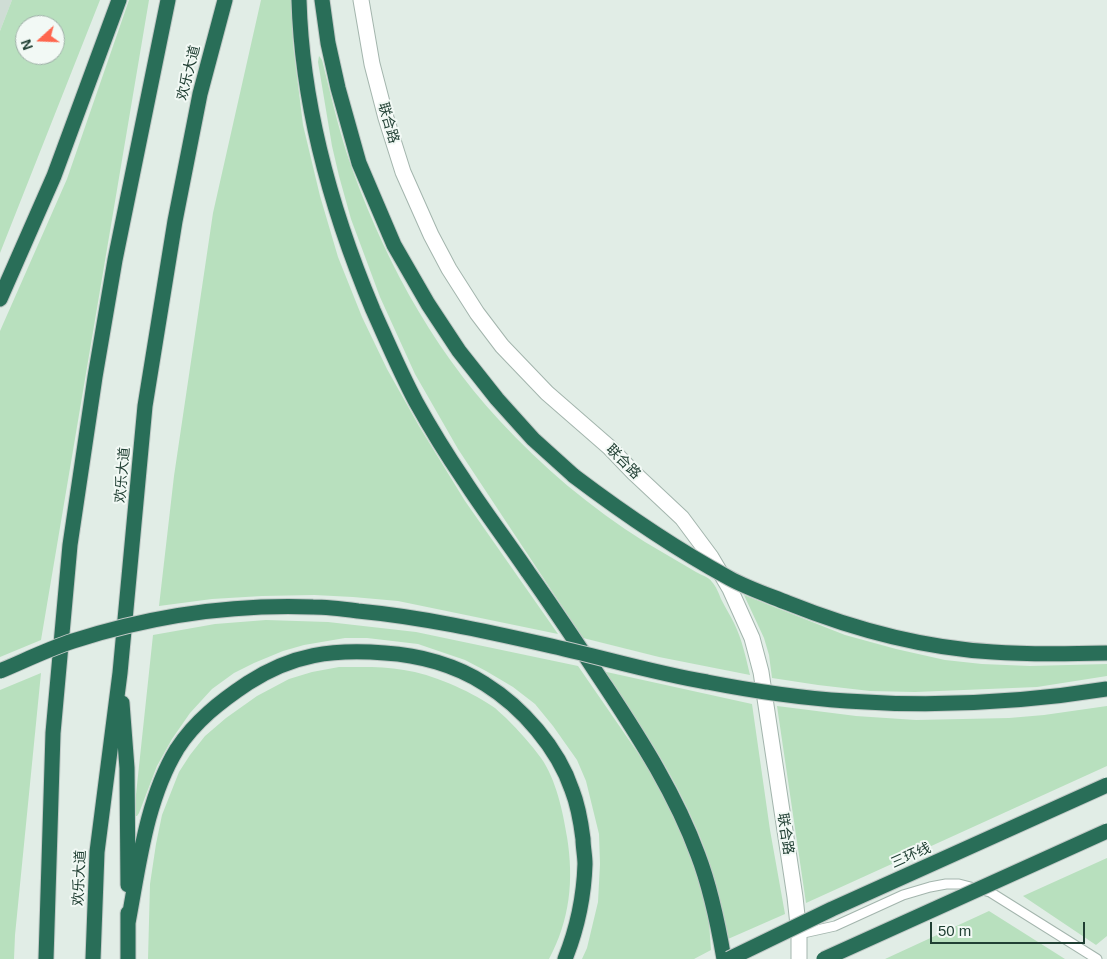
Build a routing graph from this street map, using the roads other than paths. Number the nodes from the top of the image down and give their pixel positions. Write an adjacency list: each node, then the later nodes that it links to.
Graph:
1 (119, 0): 7 (highway)
2 (168, 0): 16 (highway)
3 (225, 0): 10 (highway, 欢乐大道)
4 (299, 0): 20 (highway)
5 (322, 0): 8 (highway, bridge)
6 (361, 0): 15 (street, 联合路)
7 (0, 299)
8 (1107, 653)
9 (0, 671): 11 (highway, bridge)
10 (120, 673): 14 (highway); 17 (highway, 欢乐大道)
11 (1107, 689)
12 (1107, 785): 21 (highway, 三环线, bridge)
13 (1107, 831): 23 (highway, bridge)
14 (128, 923): 18 (highway); 19 (highway)
15 (799, 934): 22 (street, 联合路); 24 (lane)
16 (46, 959)
17 (93, 959)
18 (128, 959)
19 (565, 959)
20 (724, 959)
21 (730, 959)
22 (799, 959)
23 (824, 959)
24 (1097, 959)

